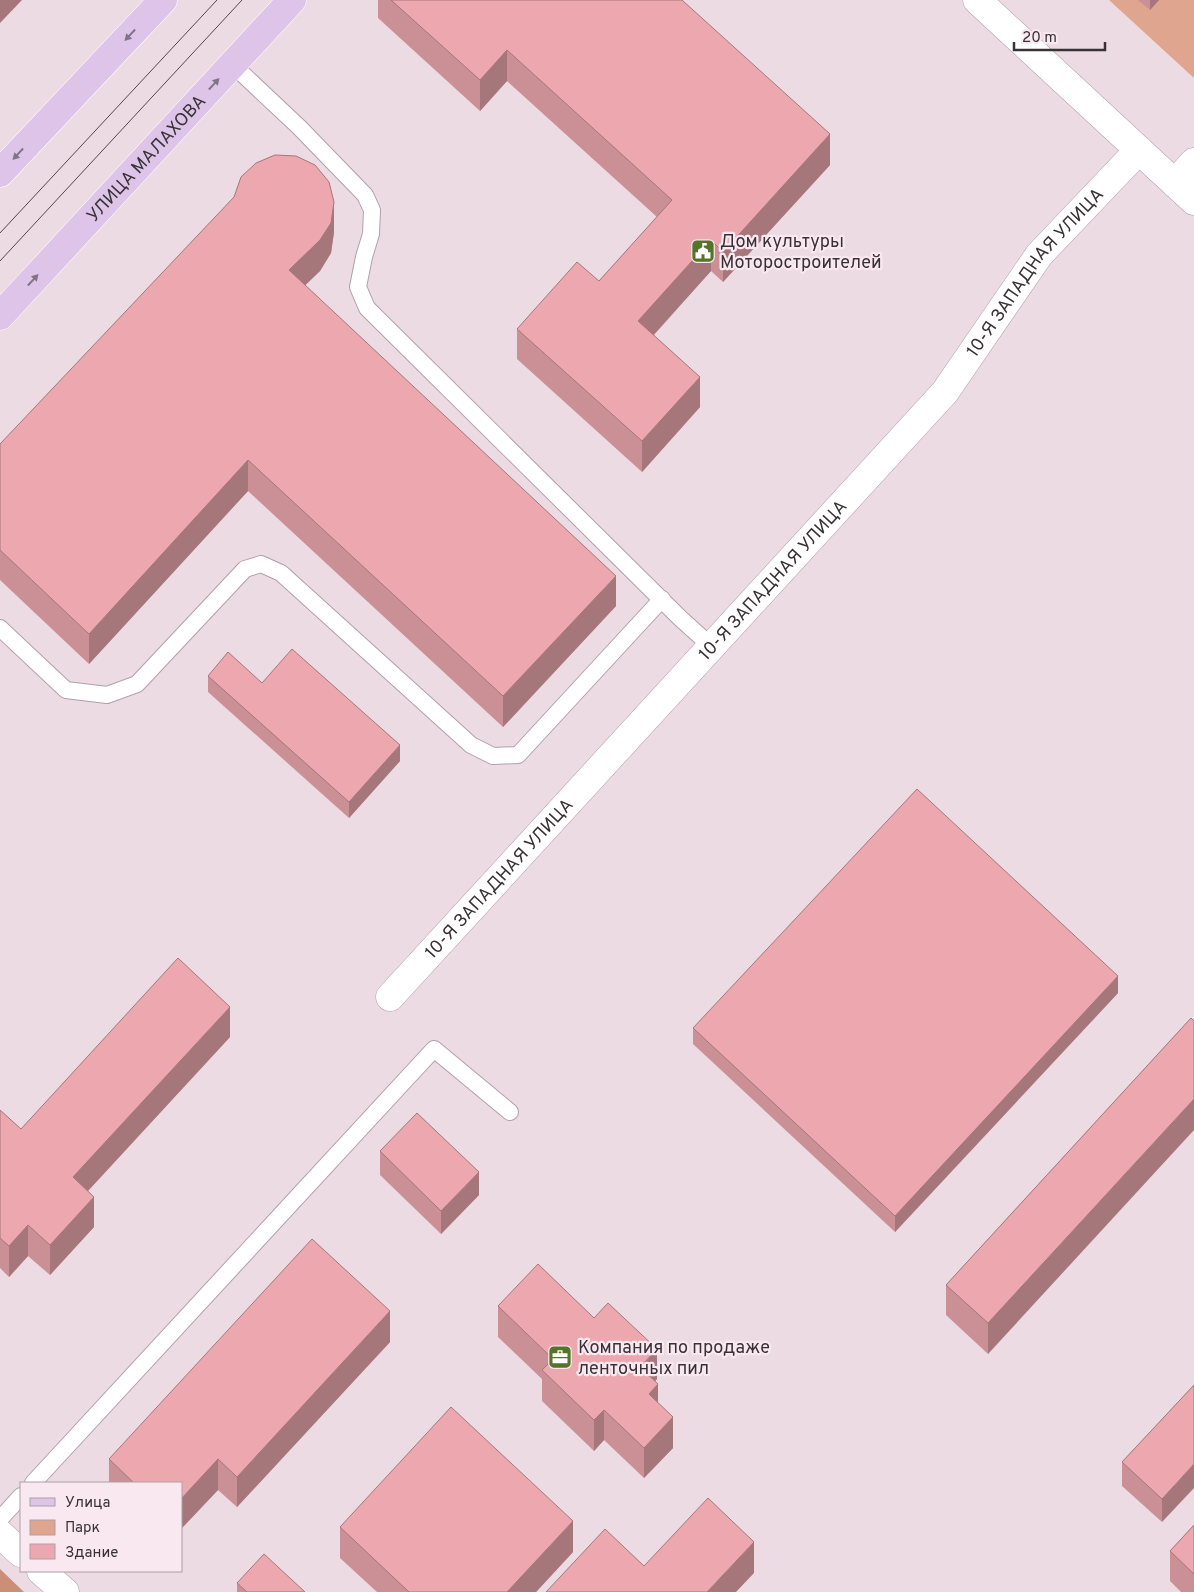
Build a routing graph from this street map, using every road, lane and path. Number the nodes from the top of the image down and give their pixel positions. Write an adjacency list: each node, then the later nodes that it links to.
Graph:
1 (163, 0): 7 (main road, one-way to 7)
2 (292, 0): 4 (main road, УЛИЦА МАЛАХОВА)
3 (977, 0): 5 (street)
4 (232, 64): 10 (main road, УЛИЦА МАЛАХОВА, one-way to 4); 11 (lane)
5 (1139, 150): 8 (street); 13 (street, 10-Я ЗАПАДНАЯ УЛИЦА)
6 (1194, 162): 8 (street)
7 (0, 173)
8 (1174, 183): 9 (street)
9 (1194, 201)
10 (0, 316)
11 (662, 599): 12 (lane); 13 (lane)
12 (0, 628)
13 (711, 646): 14 (street, 10-Я ЗАПАДНАЯ УЛИЦА)
14 (390, 997)
15 (510, 1112): 16 (lane)
16 (34, 1482)
17 (20, 1497): 18 (lane)
18 (0, 1519)
19 (0, 1534): 20 (street)
20 (20, 1552)
21 (42, 1572): 22 (street)
22 (65, 1592)

